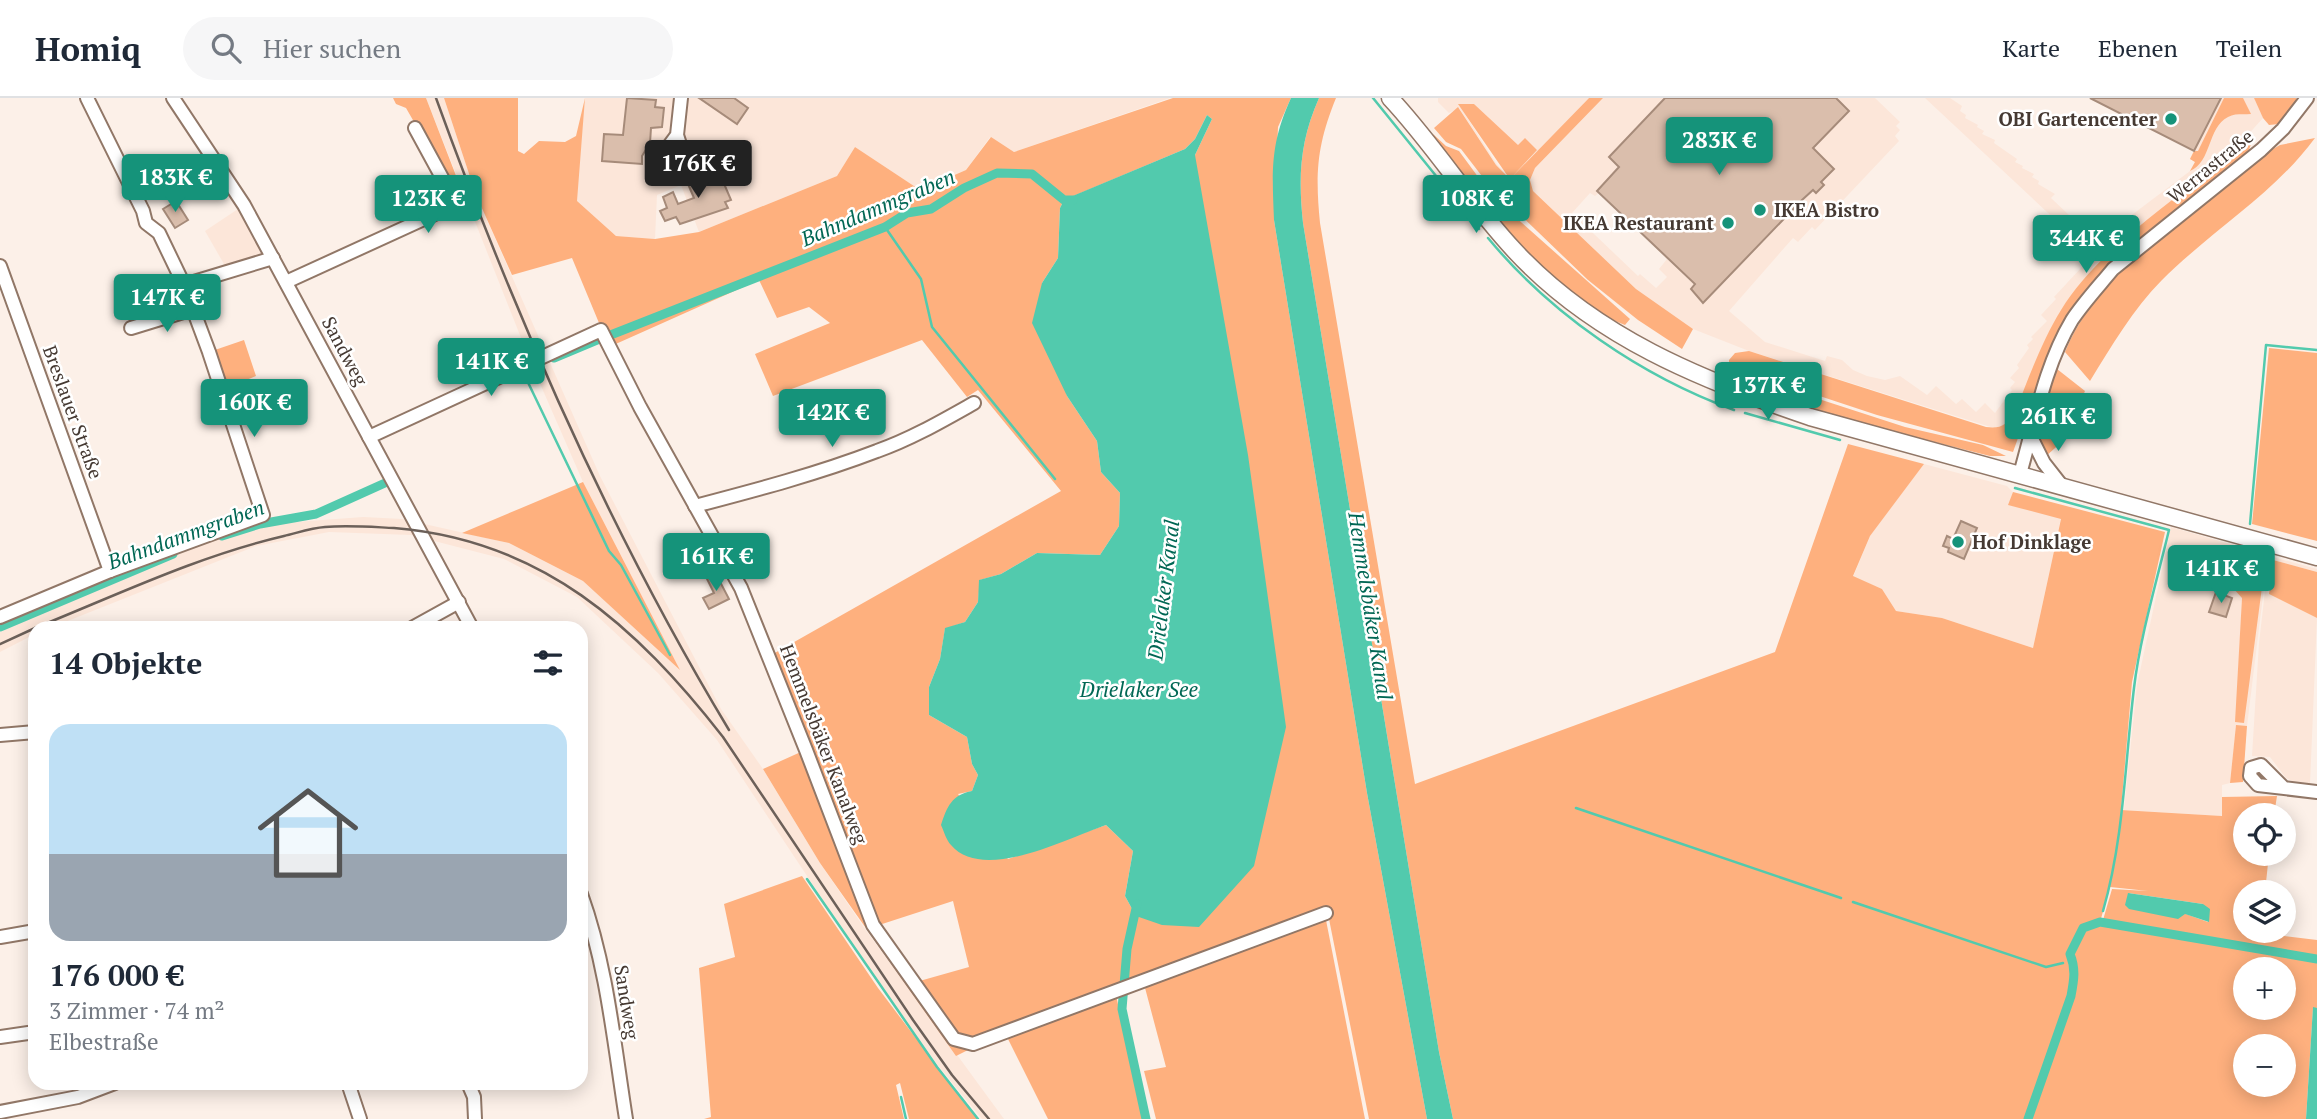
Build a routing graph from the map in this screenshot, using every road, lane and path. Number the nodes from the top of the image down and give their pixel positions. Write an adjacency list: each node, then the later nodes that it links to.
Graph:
1 (87, 98): 11 (street)
2 (173, 98): 8 (street, Sandweg)
3 (681, 98): 7 (street)
4 (1390, 98): 17 (main road)
5 (2307, 98): 15 (street, Werrastraße)
6 (415, 128): 10 (street)
7 (677, 135)
8 (273, 257): 10 (street, Sandweg); 11 (street)
9 (0, 266): 21 (street, Breslauer Straße)
10 (286, 282): 16 (street, Sandweg)
11 (184, 285): 12 (street)
12 (193, 309): 13 (street); 21 (street)
13 (131, 328)
14 (974, 403): 19 (street)
15 (2030, 435): 17 (street, Werrastraße); 18 (street)
16 (369, 437): 19 (street, Hemmelsbäker Kanalweg); 22 (street, Sandweg)
17 (2020, 474): 18 (main road)
18 (2062, 486): 20 (main road)
19 (695, 506): 30 (street, Hemmelsbäker Kanalweg)
20 (2317, 558)
21 (110, 571): 23 (street)
22 (459, 602): 24 (street); 25 (street, Sandweg)
23 (0, 617)
24 (425, 621)
25 (468, 621)
26 (28, 733): 27 (street)
27 (0, 736)
28 (2284, 788): 29 (street)
29 (2317, 792)
30 (1326, 913)
31 (588, 914): 43 (street, Sandweg)
32 (28, 932): 33 (street)
33 (0, 937)
34 (28, 1033): 35 (street)
35 (0, 1037)
36 (96, 1090): 39 (street)
37 (350, 1090): 41 (street)
38 (471, 1090): 42 (street)
39 (0, 1113): 40 (street)
40 (1, 1119)
41 (359, 1119)
42 (475, 1119)
43 (626, 1119)

